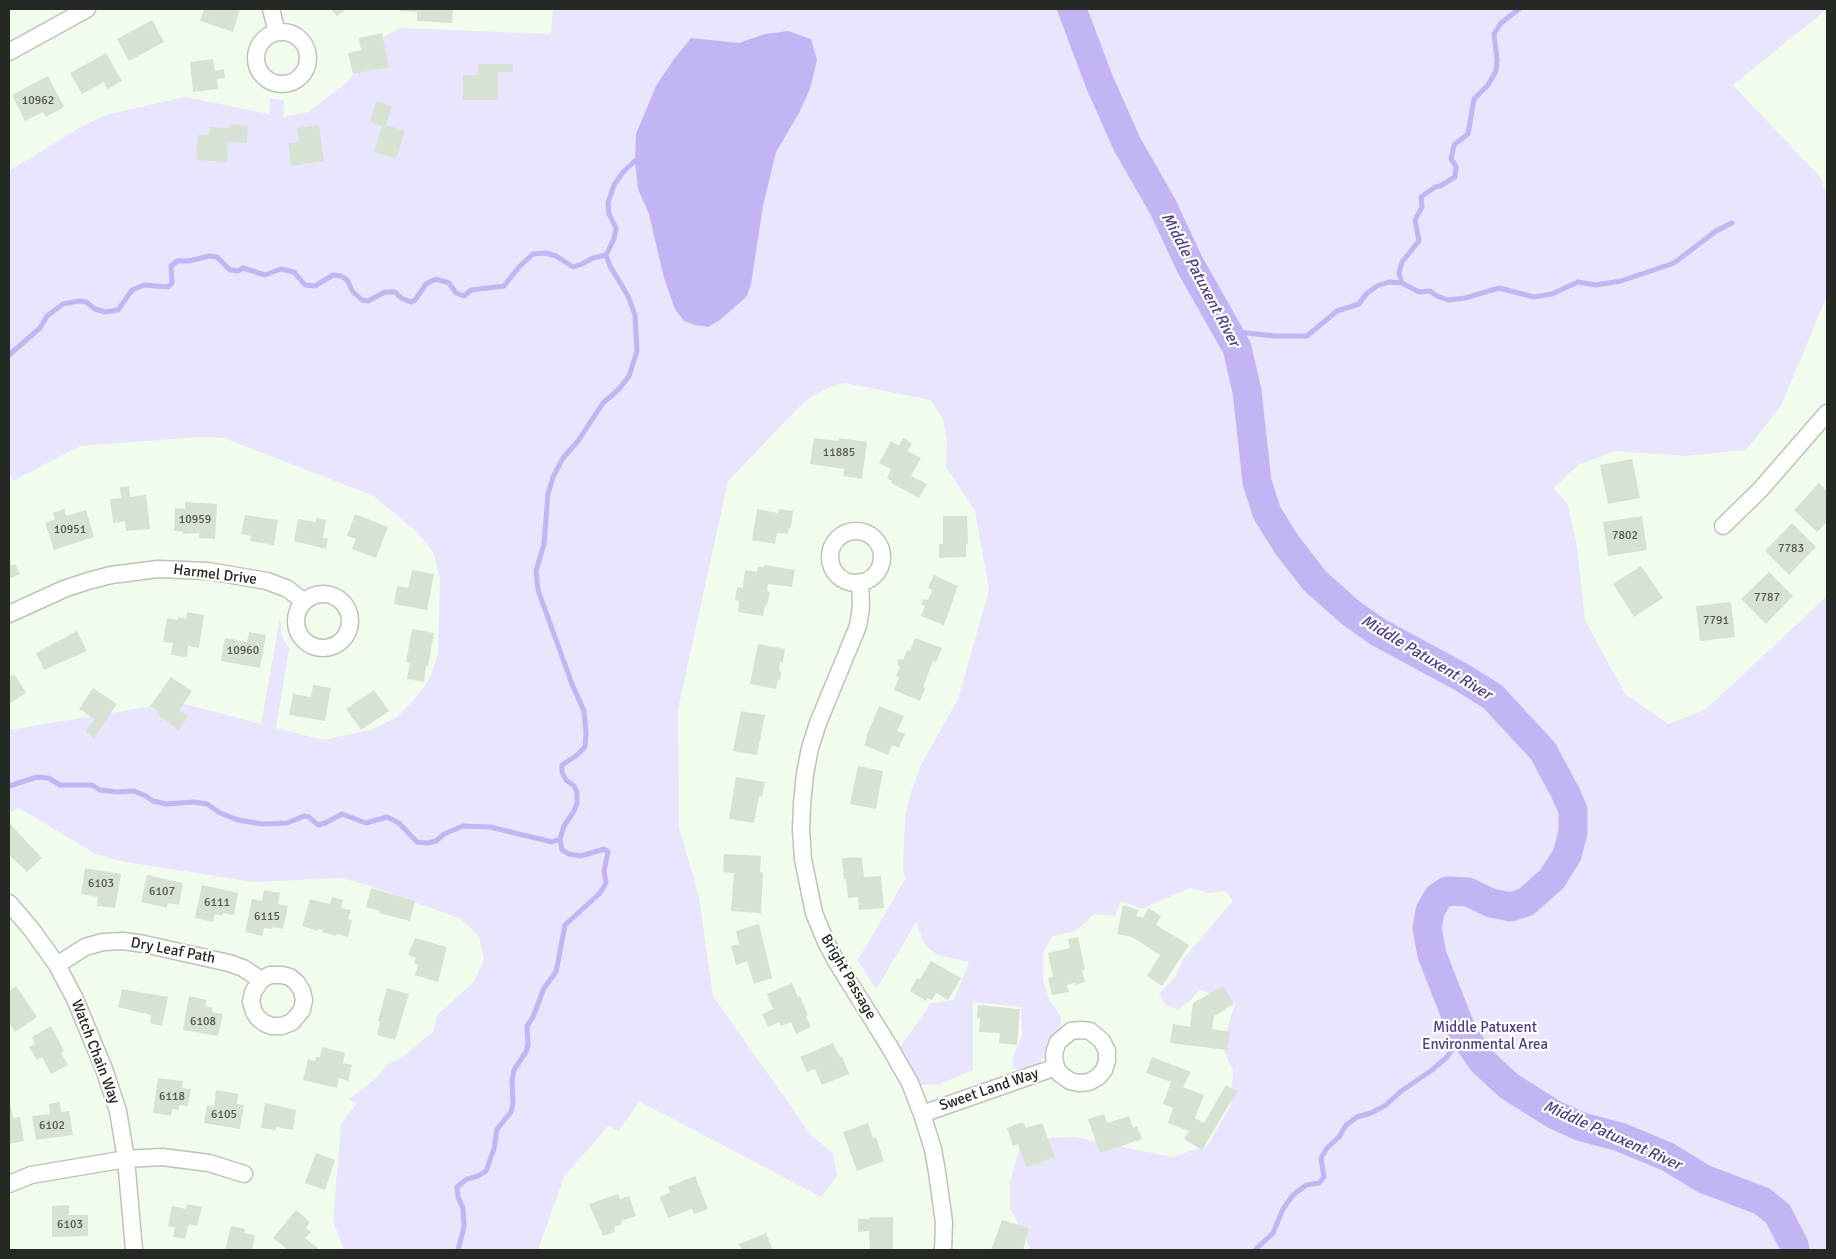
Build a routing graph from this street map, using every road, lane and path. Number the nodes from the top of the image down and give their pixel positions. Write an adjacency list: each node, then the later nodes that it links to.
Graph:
1 (87, 9): 4 (street)
2 (271, 9): 3 (street)
3 (277, 32)
4 (9, 52)
5 (1827, 413): 6 (street)
6 (1723, 526)
7 (860, 582): 14 (street, Bright Passage)
8 (304, 602): 9 (street, Harmel Drive)
9 (9, 614)
10 (9, 903): 11 (street, Watch Chain Way)
11 (57, 965): 12 (street, Dry Leaf Path); 15 (street, Watch Chain Way)
12 (261, 980)
13 (1056, 1067): 14 (street, Sweet Land Way)
14 (922, 1114): 19 (street, Bright Passage)
15 (126, 1159): 16 (street); 17 (street); 18 (street, Watch Chain Way)
16 (244, 1174)
17 (9, 1184)
18 (134, 1250)
19 (943, 1250)

